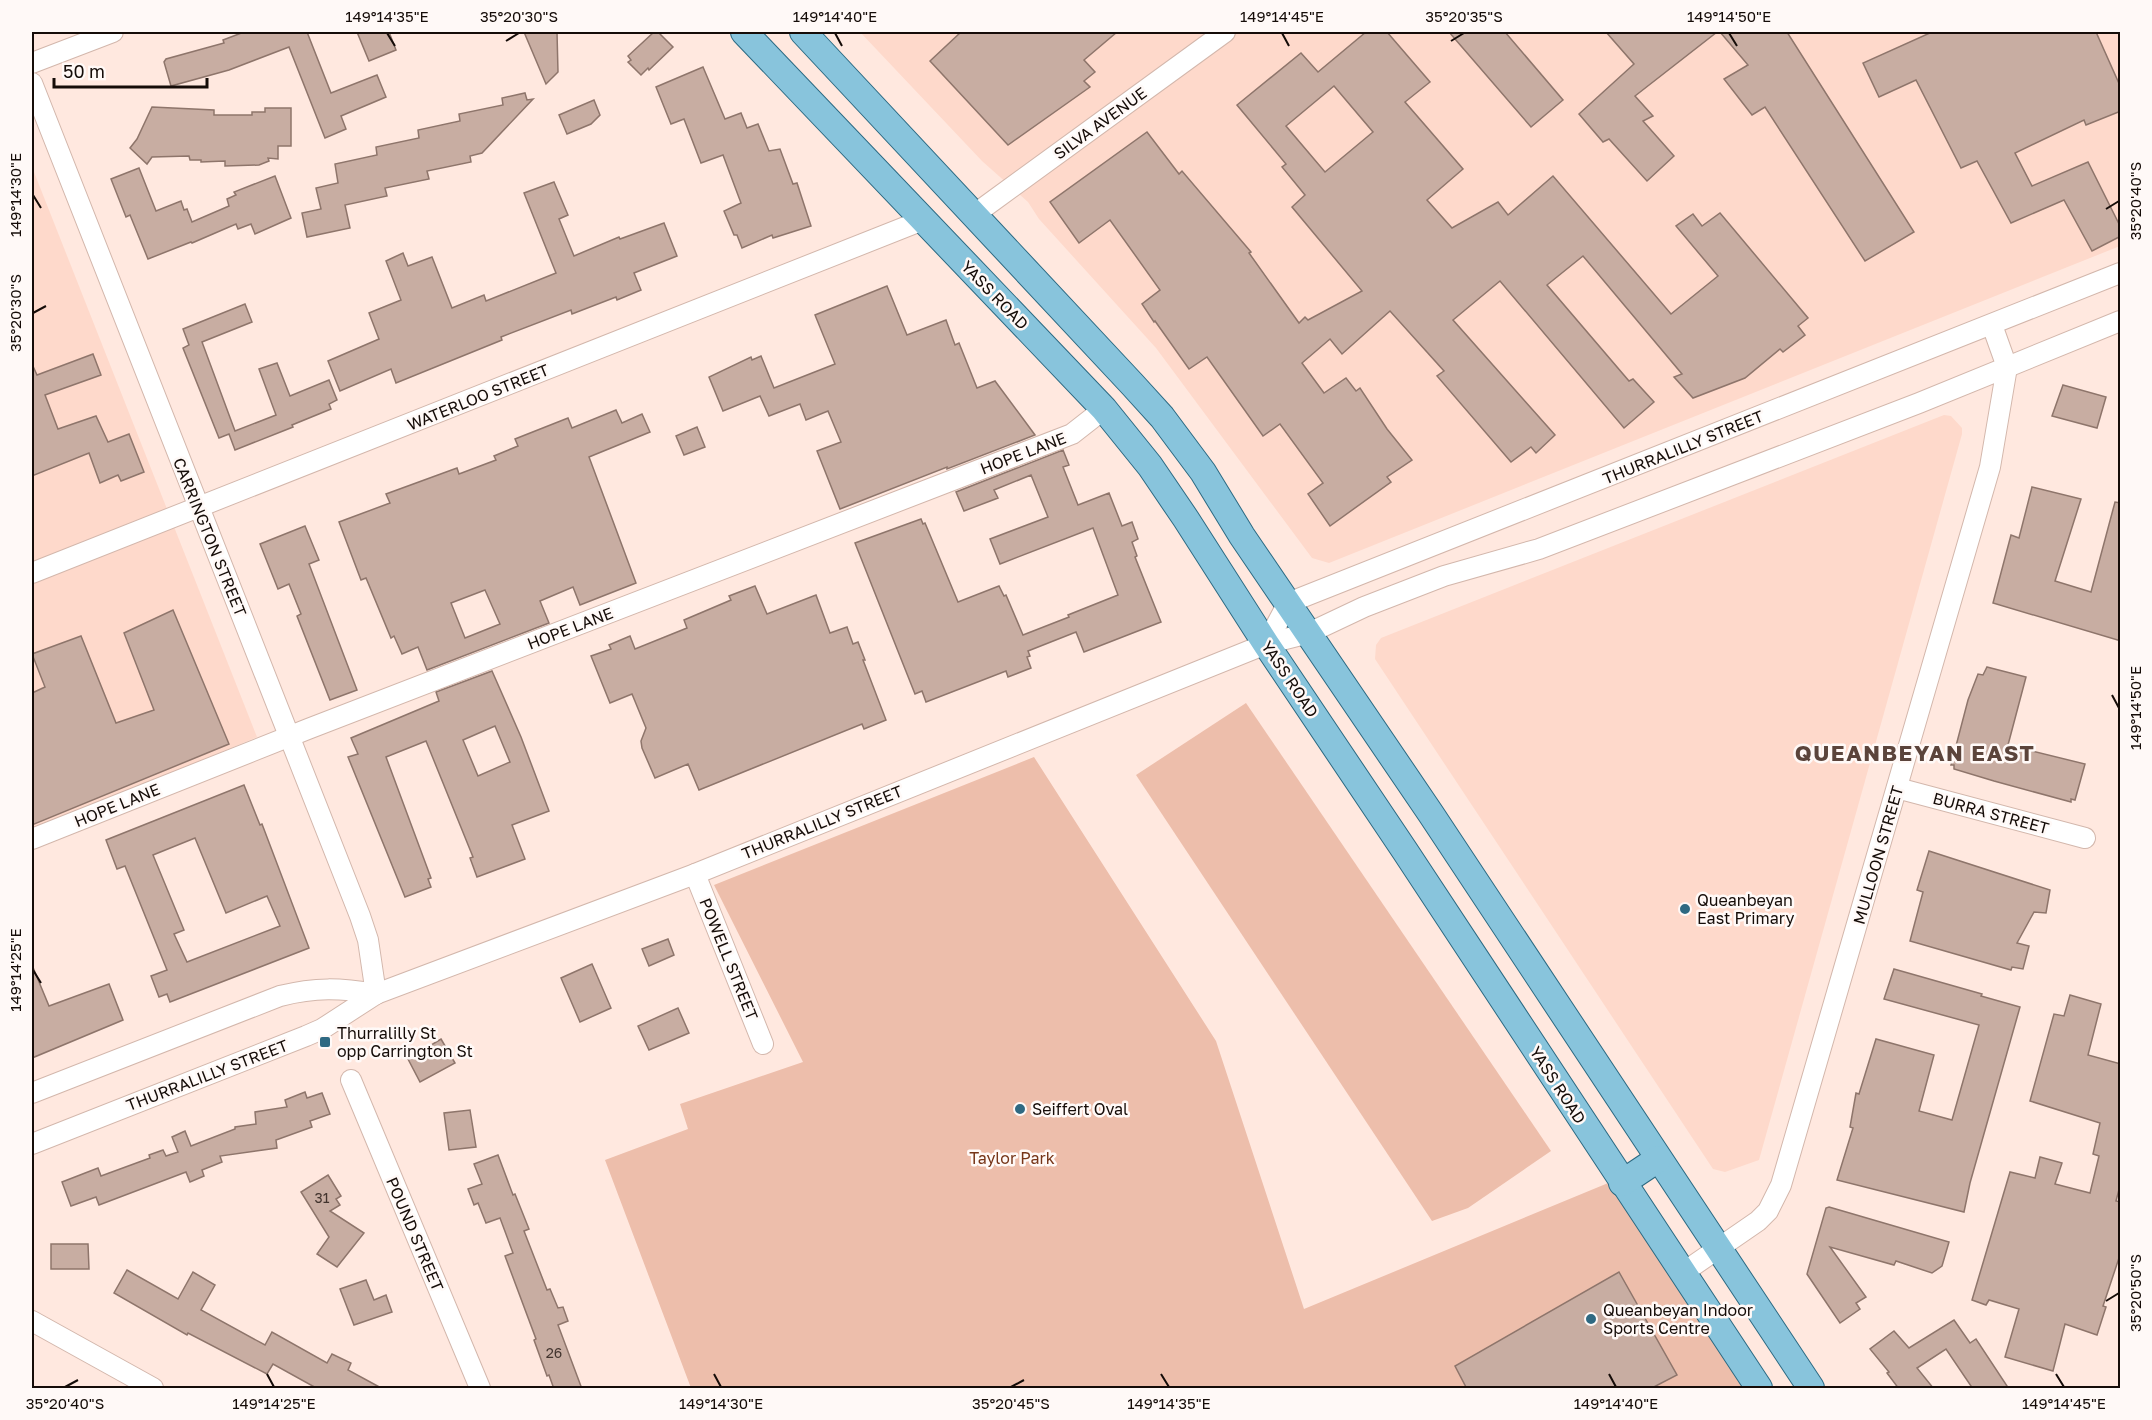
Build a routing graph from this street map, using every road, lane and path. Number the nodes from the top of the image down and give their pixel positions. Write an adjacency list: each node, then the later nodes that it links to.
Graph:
1 (113, 32): 5 (street)
2 (744, 32): 8 (main road, YASS ROAD)
3 (803, 32): 7 (main road)
4 (1225, 32): 7 (street, SILVA AVENUE)
5 (32, 63)
6 (32, 83): 14 (street, CARRINGTON STREET)
7 (975, 214): 8 (main road); 16 (main road)
8 (923, 220): 13 (main road, YASS ROAD); 14 (street, WATERLOO STREET)
9 (2121, 273): 11 (street, THURRALILLY STREET)
10 (2121, 321): 12 (street, THURRALILLY STREET)
11 (1992, 325): 12 (street, MULLOON STREET); 16 (street, THURRALILLY STREET)
12 (2007, 367): 17 (street, THURRALILLY STREET); 20 (street, MULLOON STREET)
13 (1104, 409): 18 (main road, YASS ROAD); 19 (street, HOPE LANE)
14 (199, 508): 15 (street, WATERLOO STREET); 19 (street, CARRINGTON STREET)
15 (32, 573)
16 (1288, 603): 17 (main road); 18 (street)
17 (1309, 633): 18 (street, THURRALILLY STREET); 29 (main road)
18 (1266, 644): 23 (street, THURRALILLY STREET); 30 (main road, YASS ROAD)
19 (289, 737): 22 (street, HOPE LANE); 24 (street, CARRINGTON STREET)
20 (1897, 788): 21 (street, BURRA STREET); 31 (street, MULLOON STREET)
21 (2085, 838)
22 (32, 839)
23 (695, 873): 24 (street, THURRALILLY STREET); 25 (street, POWELL STREET)
24 (376, 994): 27 (street, THURRALILLY STREET); 28 (street, THURRALILLY STREET)
25 (763, 1044)
26 (351, 1080): 35 (street, POUND STREET)
27 (32, 1093)
28 (32, 1144)
29 (1658, 1160): 30 (main road); 31 (main road)
30 (1622, 1183): 32 (main road, YASS ROAD)
31 (1719, 1249): 32 (street, MULLOON STREET); 37 (main road)
32 (1684, 1272): 36 (main road, YASS ROAD)
33 (32, 1321): 34 (street)
34 (153, 1389)
35 (480, 1389)
36 (1759, 1389)
37 (1812, 1389)

